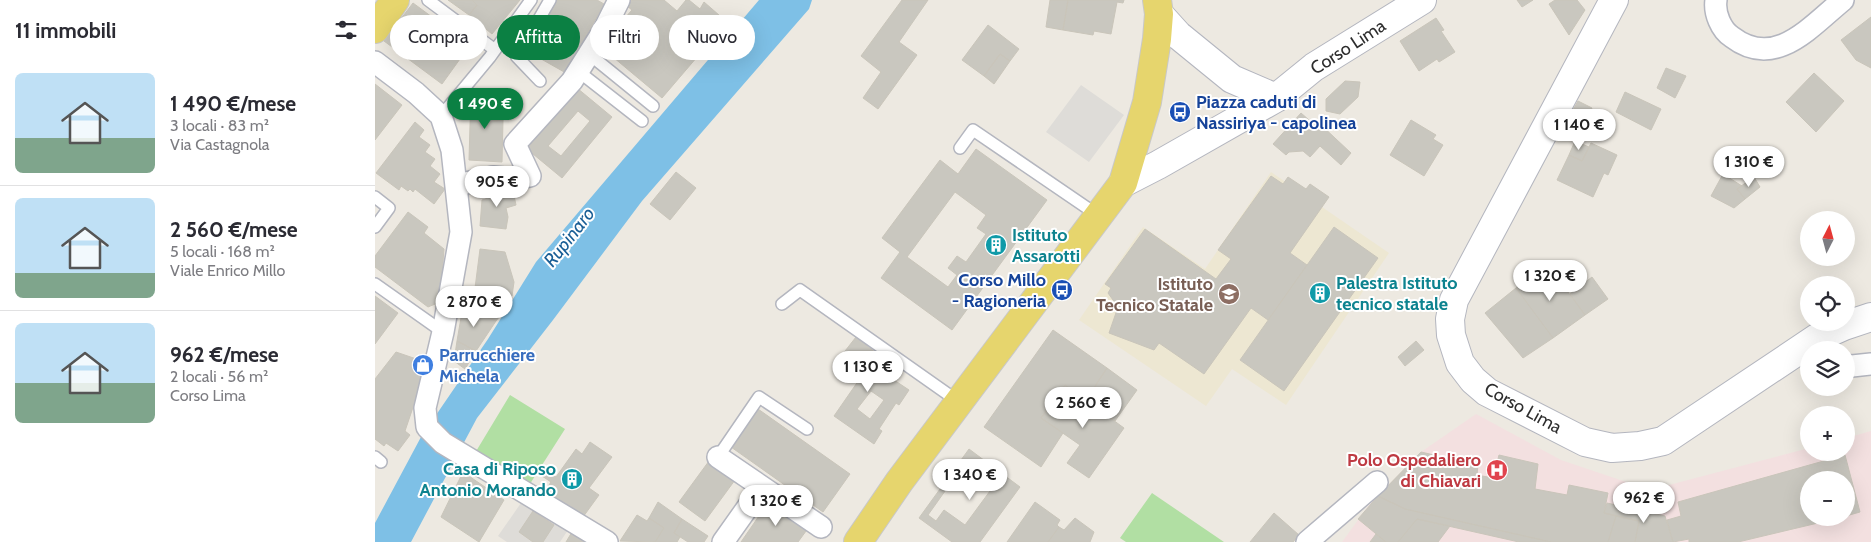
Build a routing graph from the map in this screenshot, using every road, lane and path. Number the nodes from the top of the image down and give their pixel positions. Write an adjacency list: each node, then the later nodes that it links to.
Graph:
1 (395, 0): 11 (main road)
2 (428, 0): 12 (lane)
3 (531, 0): 12 (lane)
4 (550, 0): 15 (lane)
5 (619, 0): 14 (street)
6 (1422, 0): 16 (street, Corso Lima)
7 (1614, 0): 31 (street, Corso Lima)
8 (1716, 0): 9 (street)
9 (1843, 0)
10 (1158, 7): 16 (street); 21 (main road)
11 (375, 29)
12 (495, 50): 18 (lane)
13 (375, 62): 18 (street)
14 (583, 63): 17 (lane); 19 (lane); 22 (street)
15 (540, 81)
16 (1276, 98): 21 (street, Corso Lima)
17 (653, 106)
18 (441, 116): 22 (street)
19 (642, 121)
20 (960, 148): 24 (lane)
21 (1123, 183): 24 (main road)
22 (457, 184): 29 (street)
23 (375, 197): 25 (lane)
24 (1099, 216): 34 (main road)
25 (375, 227)
26 (375, 284): 29 (lane)
27 (782, 304): 34 (lane)
28 (1871, 317): 30 (street, Corso Lima)
29 (443, 332): 40 (street)
30 (1826, 341)
31 (1800, 357)
32 (1871, 364): 33 (street)
33 (1855, 366)
34 (959, 402): 42 (main road)
35 (807, 429): 36 (lane)
36 (718, 457): 38 (street)
37 (1377, 482): 43 (street)
38 (762, 487): 39 (street); 41 (street)
39 (821, 527)
40 (607, 542)
41 (723, 542)
42 (859, 542)
43 (1307, 542)

